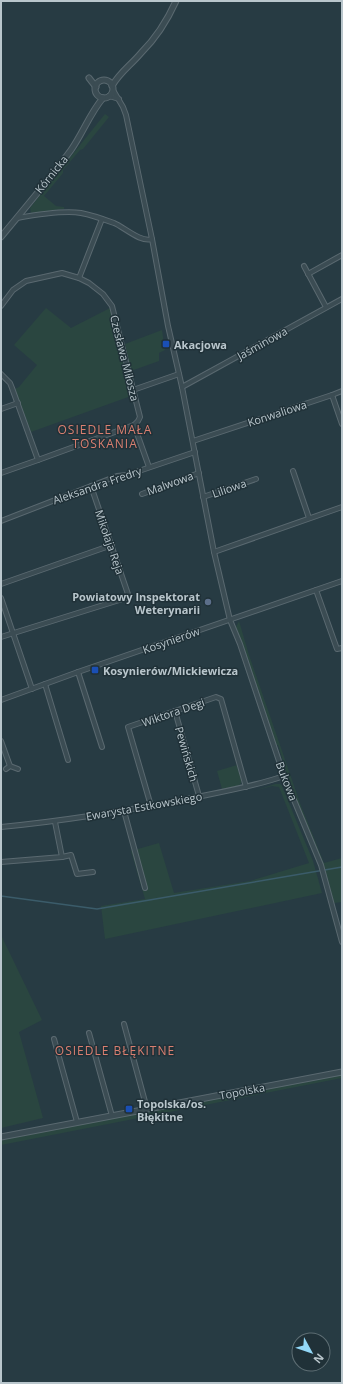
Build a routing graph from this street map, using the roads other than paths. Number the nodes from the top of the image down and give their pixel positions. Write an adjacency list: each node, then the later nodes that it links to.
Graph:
1 (176, 1): 2 (street)
2 (119, 75): 3 (street); 4 (street)
3 (106, 80): 4 (street); 5 (street)
4 (112, 88): 6 (street); 8 (street)
5 (97, 94): 7 (street); 9 (street)
6 (109, 96): 7 (street); 8 (street)
7 (103, 98): 9 (street)
8 (119, 100): 13 (street)
9 (95, 107): 10 (street, Kórnicka)
10 (17, 218): 11 (street); 12 (street, Kórnicka)
11 (102, 219): 13 (street); 17 (street)
12 (1, 237)
13 (152, 239): 22 (street)
14 (342, 255): 16 (street)
15 (304, 266): 16 (street)
16 (308, 274): 20 (street)
17 (79, 278): 19 (street, Czesława Miłosza); 24 (street, Czesława Miłosza)
18 (342, 300): 20 (street, Jaśminowa)
19 (1, 306)
20 (326, 307): 23 (street, Jaśminowa)
21 (1, 374): 27 (street)
22 (179, 374): 23 (street); 24 (street)
23 (182, 387): 31 (street)
24 (133, 390): 29 (street, Czesława Miłosza)
25 (342, 391): 26 (street, Konwaliowa)
26 (332, 395): 30 (street); 31 (street, Konwaliowa)
27 (18, 403): 28 (street); 33 (street)
28 (1, 409)
29 (134, 424): 33 (street); 34 (street)
30 (342, 424)
31 (193, 441): 32 (street)
32 (195, 452): 34 (street, Aleksandra Fredry); 37 (street)
33 (38, 460): 36 (street)
34 (149, 467): 39 (street, Aleksandra Fredry)
35 (293, 471): 43 (street)
36 (1, 473)
37 (199, 473): 40 (street, Malwowa); 41 (street)
38 (256, 479): 41 (street, Liliowa)
39 (91, 486): 44 (street, Aleksandra Fredry); 45 (street, Mikołaja Reja)
40 (142, 494)
41 (203, 497): 46 (street)
42 (342, 507): 43 (street)
43 (309, 518): 46 (street)
44 (1, 521)
45 (112, 545): 48 (street); 52 (street, Mikołaja Reja)
46 (214, 552): 51 (street)
47 (342, 581): 49 (street, Kosynierów)
48 (1, 584)
49 (316, 590): 51 (street, Kosynierów); 54 (street)
50 (1, 598): 52 (street)
51 (230, 620): 55 (street, Kosynierów); 64 (street, Bukowa)
52 (13, 633): 53 (street); 57 (street)
53 (1, 637)
54 (342, 648)
55 (78, 672): 56 (street, Kosynierów); 61 (street)
56 (45, 684): 57 (street, Kosynierów); 62 (street)
57 (32, 689): 58 (street, Kosynierów)
58 (1, 700)
59 (174, 711): 65 (street, Wiktora Degi); 66 (street, Pewińskich); 67 (street, Wiktora Degi)
60 (1, 741): 63 (street)
61 (102, 747)
62 (68, 760)
63 (18, 769)
64 (284, 776): 65 (street, Ewarysta Estkowskiego); 75 (street, Bukowa)
65 (246, 787): 66 (street, Ewarysta Estkowskiego)
66 (199, 796): 67 (street, Ewarysta Estkowskiego)
67 (151, 806): 68 (street, Ewarysta Estkowskiego)
68 (124, 811): 69 (street, Ewarysta Estkowskiego); 74 (street)
69 (55, 822): 70 (street, Ewarysta Estkowskiego); 71 (street)
70 (1, 827)
71 (62, 857): 72 (street); 73 (street)
72 (1, 862)
73 (93, 872)
74 (145, 888)
75 (342, 942)
76 (124, 1024): 80 (street)
77 (89, 1033): 81 (street)
78 (54, 1039): 82 (street)
79 (342, 1072): 80 (street, Topolska)
80 (147, 1109): 81 (street, Topolska)
81 (112, 1116): 82 (street, Topolska)
82 (76, 1122): 83 (street, Topolska)
83 (1, 1137)

